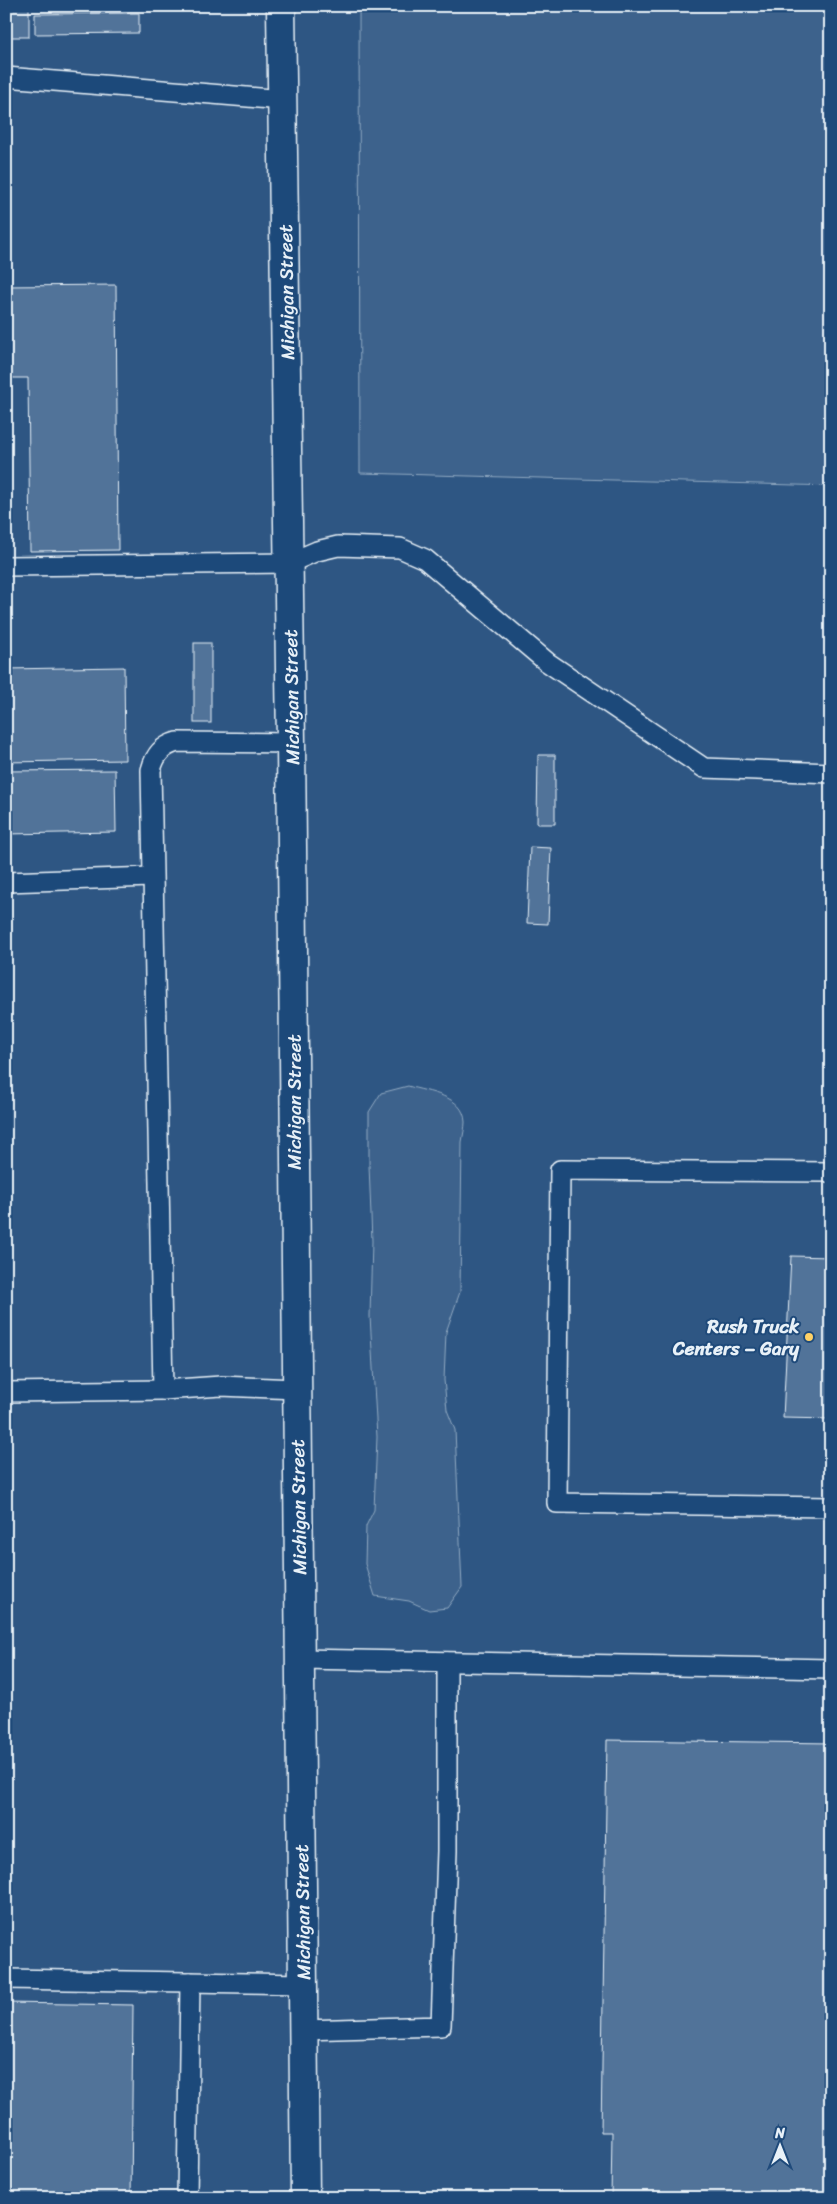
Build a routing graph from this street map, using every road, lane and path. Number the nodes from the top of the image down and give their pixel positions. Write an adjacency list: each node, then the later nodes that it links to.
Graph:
1 (281, 6): 3 (street, Michigan Street)
2 (6, 77): 3 (lane)
3 (283, 100): 4 (street, Michigan Street)
4 (289, 563): 5 (lane); 6 (street, Michigan Street); 7 (lane)
5 (6, 566)
6 (291, 743): 8 (lane); 11 (street, Michigan Street)
7 (831, 773)
8 (152, 877): 9 (lane); 12 (lane)
9 (6, 882)
10 (831, 1172): 14 (lane)
11 (296, 1389): 12 (lane); 15 (street, Michigan Street)
12 (163, 1390): 13 (lane)
13 (6, 1392)
14 (831, 1507)
15 (300, 1659): 16 (lane); 20 (street, Michigan Street)
16 (447, 1662): 17 (lane); 21 (lane)
17 (831, 1669)
18 (6, 1979): 19 (lane)
19 (190, 1982): 20 (lane); 22 (lane)
20 (303, 1984): 21 (street, Michigan Street)
21 (304, 2030): 23 (street, Michigan Street)
22 (188, 2198)
23 (305, 2198)

